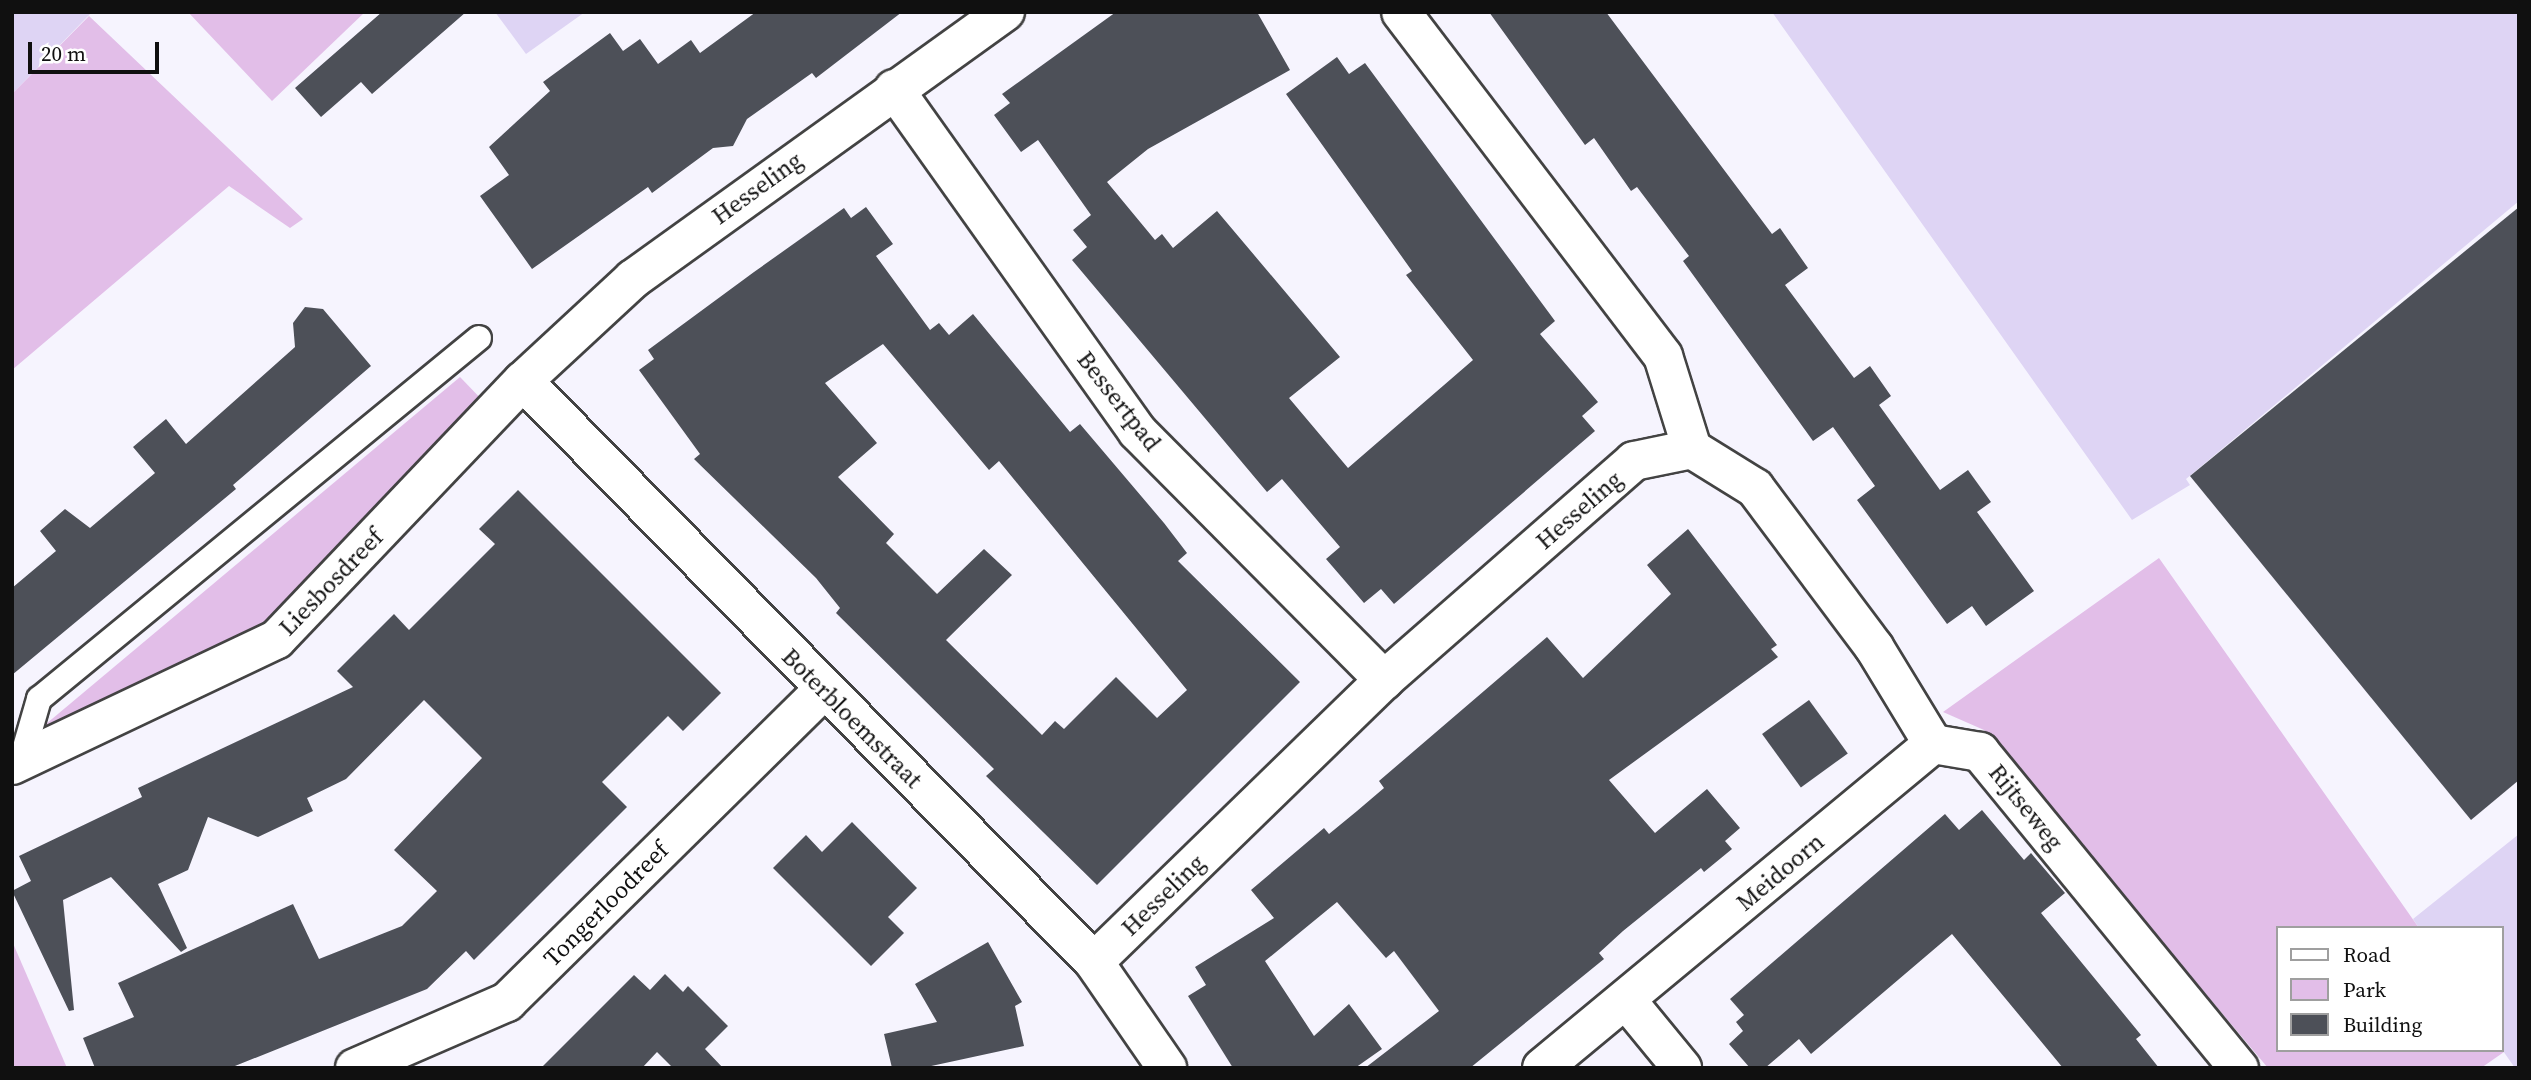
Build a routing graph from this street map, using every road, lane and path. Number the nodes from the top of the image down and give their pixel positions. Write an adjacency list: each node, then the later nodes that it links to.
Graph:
1 (1005, 12): 3 (street, Hesseling)
2 (1401, 12): 6 (street)
3 (894, 89): 5 (street, Hesseling); 7 (street, Bessertpad)
4 (479, 338): 10 (lane, Liesbosdreef)
5 (523, 381): 8 (street, Boterbloemstraat); 10 (street, Liesbosdreef)
6 (1692, 449): 7 (street, Hesseling); 9 (street)
7 (1384, 680): 11 (street, Hesseling)
8 (824, 690): 11 (street, Boterbloemstraat); 13 (street, Tongerloodreef)
9 (1933, 744): 12 (street, Meidoorn); 17 (street, Rijtseweg)
10 (17, 763)
11 (1094, 962): 14 (street, Boterbloemstraat)
12 (1627, 1001): 15 (street, Meidoorn); 16 (street)
13 (355, 1068)
14 (1167, 1068)
15 (1542, 1068)
16 (1682, 1068)
17 (2239, 1068)

